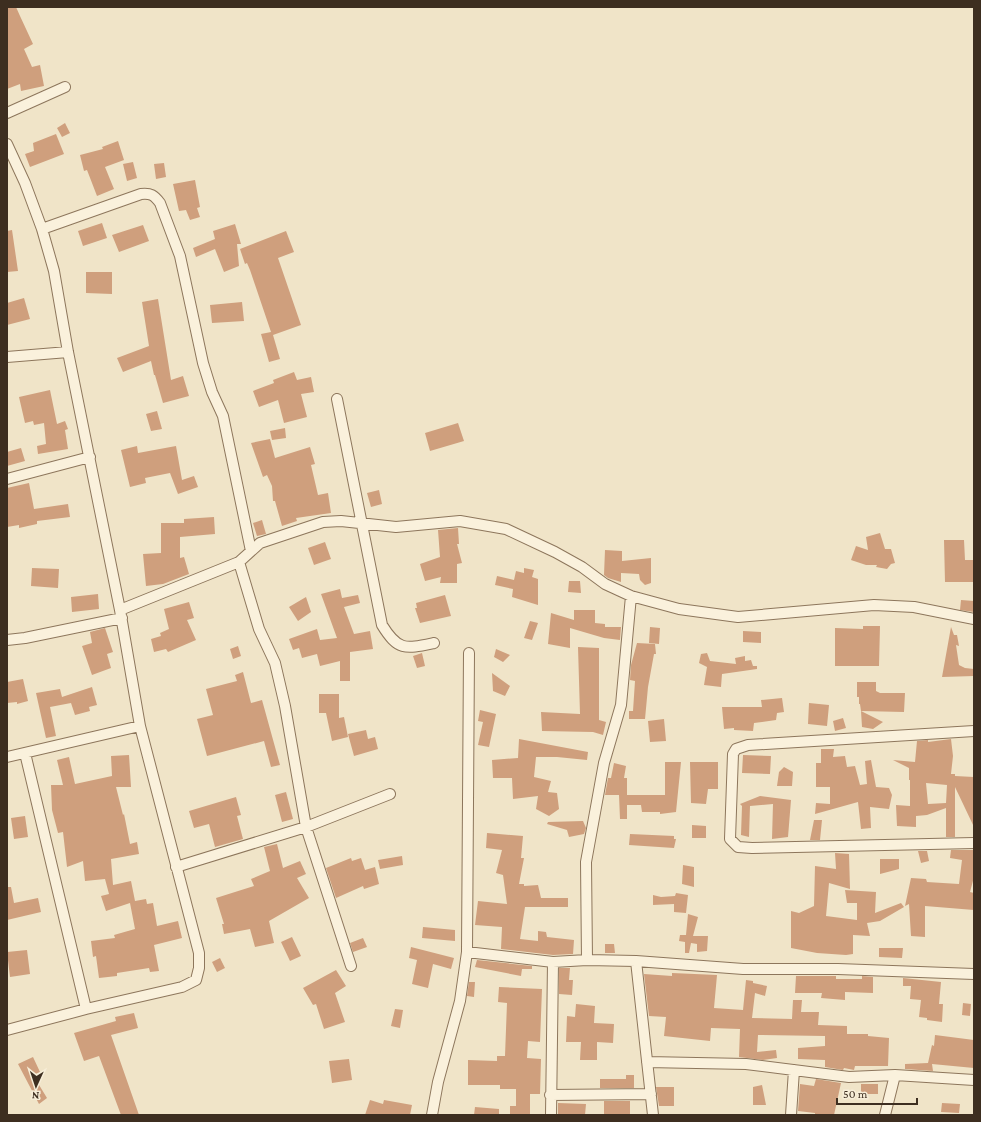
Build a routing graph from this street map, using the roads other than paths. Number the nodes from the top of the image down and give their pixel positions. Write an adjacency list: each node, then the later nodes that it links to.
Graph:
1 (65, 87): 2 (street)
2 (7, 113)
3 (7, 144): 4 (street)
4 (42, 229): 5 (street); 11 (street)
5 (68, 352): 6 (street); 8 (street)
6 (7, 357)
7 (337, 399): 10 (street)
8 (90, 457): 9 (street); 14 (street)
9 (7, 479)
10 (363, 524): 11 (street); 13 (street); 17 (street)
11 (251, 551): 12 (street)
12 (239, 562): 14 (street); 24 (street)
13 (631, 596): 15 (street); 28 (street)
14 (121, 614): 16 (street); 19 (street)
15 (974, 619)
16 (7, 640)
17 (434, 643)
18 (470, 653): 27 (street)
19 (140, 726): 21 (street); 26 (street)
20 (974, 731): 25 (street)
21 (25, 753): 22 (street); 33 (street)
22 (7, 757)
23 (390, 794): 24 (street)
24 (306, 827): 26 (street); 31 (street)
25 (974, 843)
26 (176, 867): 33 (street)
27 (467, 952): 30 (street); 41 (street)
28 (587, 960): 29 (street); 30 (street)
29 (636, 961): 32 (street); 35 (street)
30 (553, 962): 40 (street)
31 (351, 966)
32 (974, 974)
33 (86, 1009): 34 (street)
34 (7, 1030)
35 (647, 1062): 36 (street); 39 (street)
36 (794, 1070): 37 (street); 44 (street)
37 (895, 1075): 38 (street); 45 (street)
38 (974, 1080)
39 (650, 1094): 40 (street); 43 (street)
40 (550, 1095): 42 (street)
41 (432, 1115)
42 (551, 1115)
43 (653, 1115)
44 (791, 1115)
45 (885, 1115)

